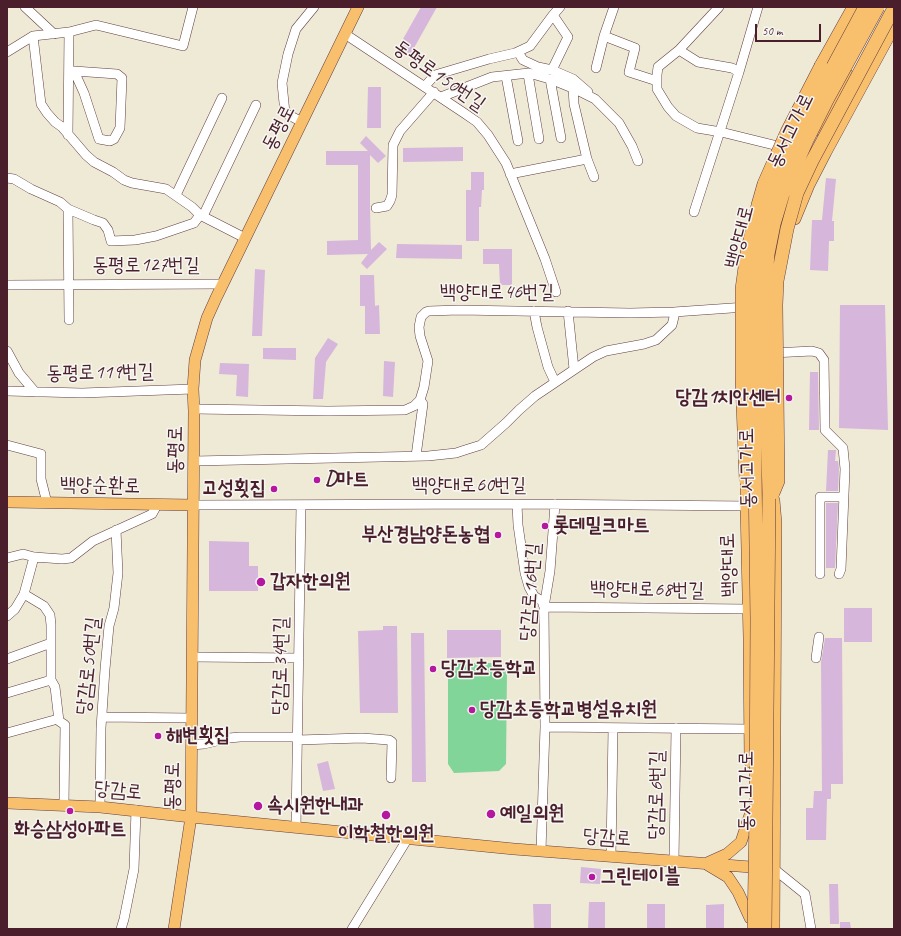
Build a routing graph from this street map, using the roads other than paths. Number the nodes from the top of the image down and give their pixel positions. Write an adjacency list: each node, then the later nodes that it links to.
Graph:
1 (25, 7): 18 (street)
2 (193, 7): 17 (street)
3 (310, 7): 38 (street)
4 (358, 7): 19 (main road, 동평로)
5 (560, 7): 15 (street)
6 (614, 7): 21 (street)
7 (719, 7): 22 (street)
8 (758, 7): 27 (street)
9 (854, 7): 100 (highway, bridge)
10 (859, 7): 44 (main road, 백양대로)
11 (865, 7): 100 (highway, 동서고가로, bridge)
12 (878, 7): 89 (highway, 동서고가로, bridge)
13 (885, 7): 68 (main road, 백양대로)
14 (894, 8): 89 (highway, bridge)
15 (553, 15): 24 (street); 29 (street)
16 (894, 27): 66 (main road, 백양대로)
17 (69, 32): 18 (street); 26 (street)
18 (54, 34): 20 (street)
19 (345, 34): 32 (street, 동평로150번길); 38 (main road, 동평로)
20 (33, 36): 23 (street); 40 (street)
21 (604, 36): 25 (street); 31 (street)
22 (680, 50): 27 (street); 31 (street)
23 (7, 52)
24 (518, 52): 29 (street); 32 (street)
25 (596, 68)
26 (72, 71): 26 (street); 40 (street)
27 (739, 72): 39 (street)
28 (528, 74): 29 (street); 30 (street); 43 (street)
29 (551, 74): 33 (street); 36 (street); 41 (street)
30 (506, 76): 34 (street); 42 (street)
31 (657, 81): 39 (street)
32 (425, 86): 34 (street, 동평로150번길)
33 (573, 88): 36 (street); 45 (street)
34 (438, 94): 47 (street, 동평로150번길); 51 (street)
35 (222, 98): 50 (street)
36 (599, 104): 46 (street)
37 (256, 105): 54 (street)
38 (302, 122): 55 (main road, 동평로)
39 (721, 132): 44 (street); 53 (street)
40 (68, 135): 50 (street)
41 (561, 138)
42 (518, 140)
43 (539, 140)
44 (788, 149): 60 (main road, 백양대로)
45 (587, 159): 47 (street); 48 (street)
46 (638, 161)
47 (510, 174): 59 (street, 동평로150번길)
48 (594, 177)
49 (7, 178): 52 (street)
50 (176, 195): 54 (street)
51 (376, 208)
52 (68, 209): 54 (street); 57 (street, 동평로127번길)
53 (694, 212)
54 (201, 215): 55 (street)
55 (245, 238): 58 (main road, 동평로)
56 (7, 284): 57 (street, 동평로127번길)
57 (68, 284): 58 (street, 동평로127번길); 64 (street, 동평로127번길)
58 (223, 284): 70 (main road, 동평로)
59 (556, 292)
60 (746, 307): 63 (street, 백양대로46번길); 78 (main road, 백양대로)
61 (534, 311): 62 (street, 백양대로46번길); 69 (street); 73 (street, 백양대로46번길)
62 (568, 312): 63 (street, 백양대로46번길); 67 (street)
63 (674, 312): 67 (street)
64 (69, 320)
65 (7, 351): 72 (street)
66 (773, 352): 68 (main road, 백양대로); 80 (street)
67 (574, 369): 69 (street)
68 (771, 379): 79 (main road, 백양대로)
69 (555, 382): 76 (street)
70 (194, 389): 72 (street, 동평로119번길); 74 (main road, 동평로)
71 (7, 391): 72 (street, 동평로119번길)
72 (35, 392)
73 (420, 400): 74 (street); 76 (street)
74 (194, 409): 77 (main road, 동평로)
75 (7, 445): 82 (street)
76 (416, 456): 77 (street)
77 (194, 461): 86 (main road, 동평로)
78 (747, 464): 79 (main road); 88 (main road, 백양대로)
79 (773, 465): 90 (main road, 백양대로)
80 (844, 497): 94 (street); 95 (street)
81 (7, 502): 82 (main road, 백양순환로)
82 (47, 503): 85 (main road, 백양순환로)
83 (517, 504): 84 (street, 백양대로60번길); 87 (street, 백양대로60번길); 97 (street)
84 (555, 504): 88 (street, 백양대로60번길); 97 (street, 당감로16번길)
85 (157, 505): 86 (main road, 백양순환로); 91 (street)
86 (193, 505): 87 (street, 백양대로60번길); 103 (main road, 동평로)
87 (301, 505): 104 (street, 당감로34번길)
88 (746, 506): 90 (street, 백양대로60번길); 98 (main road, 백양대로)
89 (769, 506): 138 (highway, 동서고가로, bridge)
90 (776, 523): 133 (main road, 백양대로)
91 (116, 530): 92 (street); 109 (street, 당감로50번길)
92 (34, 557): 93 (street); 96 (street)
93 (7, 558)
94 (820, 574)
95 (839, 574)
96 (24, 594): 99 (street); 102 (street)
97 (544, 606): 98 (street, 백양대로68번길); 112 (street, 당감로16번길)
98 (748, 609): 115 (main road, 백양대로)
99 (7, 616)
100 (757, 620): 134 (highway, 동서고가로, bridge)
101 (819, 637): 105 (street)
102 (51, 643): 106 (street); 107 (street)
103 (192, 657): 104 (street); 110 (main road, 동평로)
104 (299, 658): 117 (street, 당감로34번길)
105 (816, 658)
106 (7, 659)
107 (51, 680): 108 (street); 111 (street)
108 (7, 693)
109 (102, 717): 110 (street); 122 (street, 당감로50번길)
110 (191, 718): 118 (main road, 동평로)
111 (58, 719): 116 (street); 121 (street)
112 (545, 727): 113 (street); 128 (street, 당감로16번길)
113 (613, 728): 114 (street); 129 (street)
114 (676, 728): 115 (street); 130 (street, 당감로6번길)
115 (750, 729): 124 (main road, 백양대로)
116 (7, 733)
117 (298, 738): 118 (street); 119 (street); 126 (street, 당감로34번길)
118 (191, 745): 125 (main road, 동평로)
119 (391, 778)
120 (7, 803): 121 (main road, 당감로)
121 (64, 805): 122 (main road, 당감로)
122 (100, 807): 123 (main road, 당감로)
123 (136, 810): 125 (main road, 당감로); 135 (street)
124 (750, 815): 131 (main road); 132 (main road, 백양대로)
125 (191, 817): 126 (main road, 당감로); 136 (main road, 동평로)
126 (296, 827): 127 (main road, 당감로)
127 (408, 838): 128 (main road, 당감로); 137 (street)
128 (541, 851): 129 (main road, 당감로)
129 (611, 856): 130 (main road, 당감로)
130 (674, 861): 131 (main road, 당감로)
131 (706, 864): 132 (main road, 당감로); 134 (main road)
132 (751, 867): 133 (main road, 당감로); 134 (main road, 백양대로)
133 (774, 869): 139 (main road, 백양대로); 140 (street)
134 (751, 925)
135 (121, 929)
136 (174, 929)
137 (352, 929)
138 (765, 929)
139 (774, 929)
140 (811, 929)

